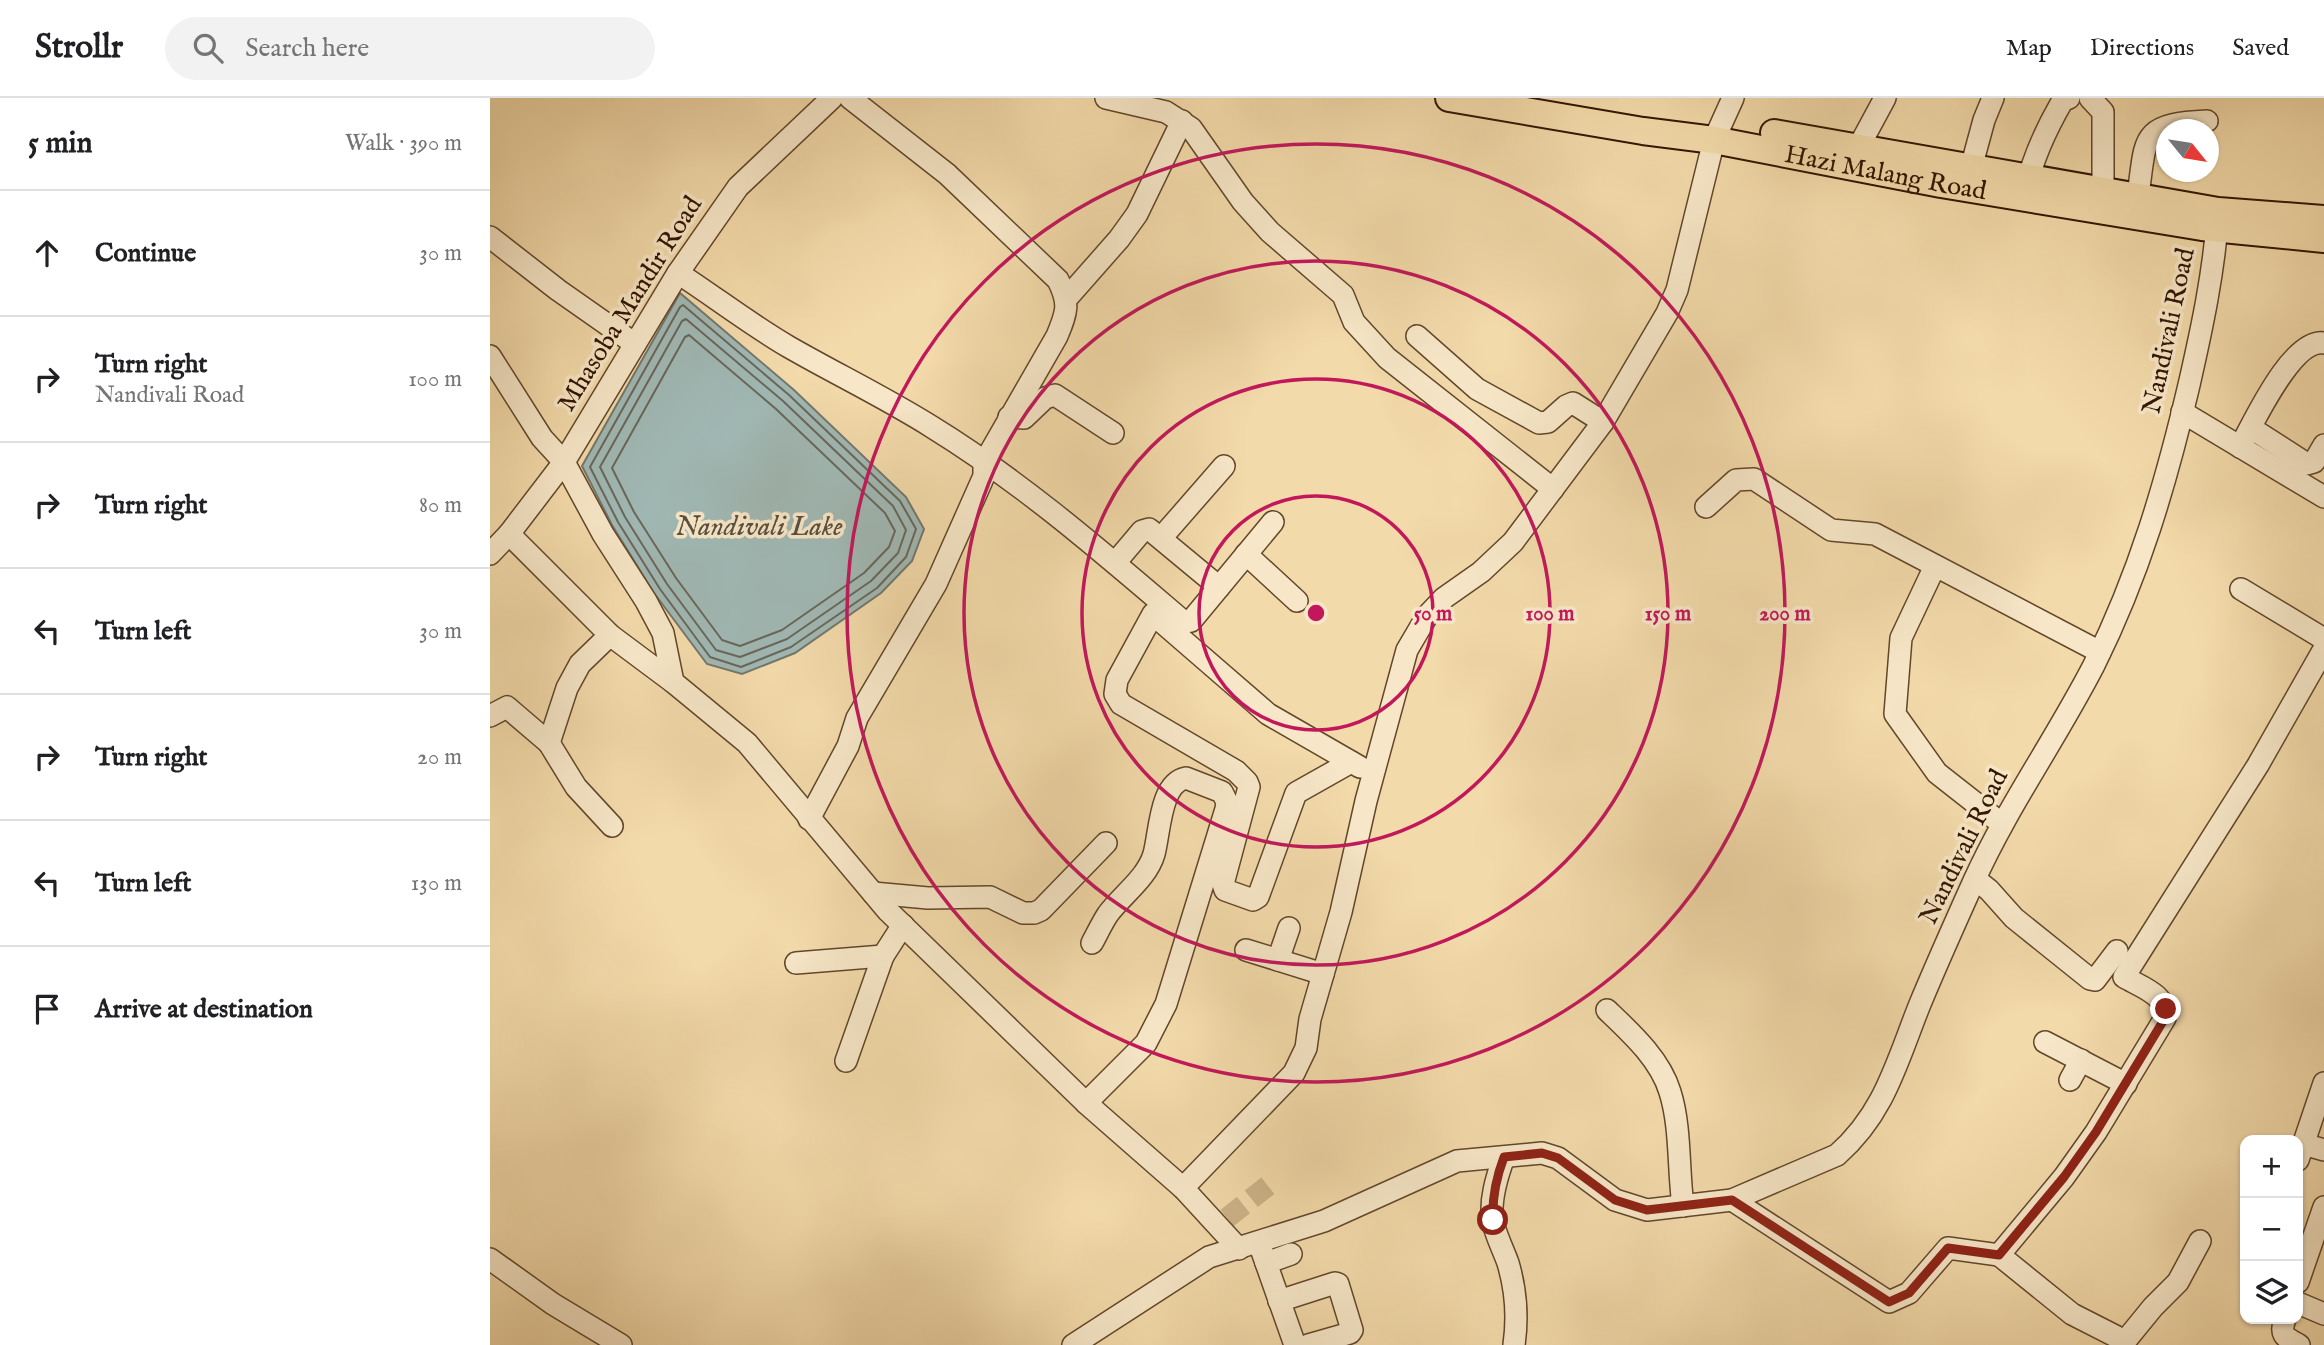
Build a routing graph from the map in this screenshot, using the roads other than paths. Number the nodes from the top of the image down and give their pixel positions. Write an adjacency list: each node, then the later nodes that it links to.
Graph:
1 (832, 98): 23 (street, Mhasoba Mandir Road)
2 (850, 98): 24 (street)
3 (1106, 98): 11 (street)
4 (1449, 98): 13 (main road, Hazi Malang Road)
5 (1547, 98): 13 (main road, Hazi Malang Road)
6 (1733, 98): 13 (street)
7 (1885, 98): 14 (street)
8 (1993, 98): 15 (street)
9 (2069, 98): 16 (street)
10 (2090, 98): 18 (street)
11 (1182, 121): 24 (street); 39 (street)
12 (2156, 131): 17 (street)
13 (1717, 132): 14 (main road, Hazi Malang Road); 31 (street)
14 (1852, 157): 15 (main road, Hazi Malang Road); 16 (main road, Hazi Malang Road)
15 (1971, 169): 16 (main road, Hazi Malang Road)
16 (2026, 188): 18 (main road, Hazi Malang Road)
17 (2138, 197): 18 (main road, Hazi Malang Road); 20 (main road, Hazi Malang Road)
18 (2103, 200): 20 (main road, Hazi Malang Road)
19 (2324, 219): 20 (main road, Hazi Malang Road)
20 (2218, 220): 22 (main road, Hazi Malang Road); 29 (street, Nandivali Road)
21 (490, 237): 27 (street)
22 (2324, 239)
23 (678, 273): 27 (street, Mhasoba Mandir Road); 38 (street)
24 (1067, 298): 30 (street)
25 (1417, 336): 31 (street)
26 (2324, 343): 32 (street)
27 (635, 344): 36 (street, Mhasoba Mandir Road)
28 (490, 356): 36 (street)
29 (2182, 412): 35 (street); 55 (street, Nandivali Road)
30 (1009, 417): 33 (street); 38 (street)
31 (1603, 422): 39 (street)
32 (2251, 428): 34 (street); 35 (street)
33 (1114, 433)
34 (2324, 445)
35 (2239, 447): 40 (street)
36 (564, 462): 43 (street, Mhasoba Mandir Road); 57 (street)
37 (1224, 466): 44 (street)
38 (984, 470): 47 (street); 52 (street); 62 (street)
39 (1553, 489): 61 (street)
40 (2324, 497)
41 (1706, 507): 48 (street)
42 (1273, 522): 46 (street)
43 (509, 534): 45 (street, Mhasoba Mandir Road); 53 (street)
44 (1162, 537): 47 (street); 49 (street)
45 (490, 554)
46 (1246, 554): 49 (street); 51 (street)
47 (1115, 564): 49 (street)
48 (1935, 566): 55 (street); 63 (street)
49 (1219, 587)
50 (2241, 589): 54 (street)
51 (1297, 601)
52 (1153, 614): 60 (street); 60 (street)
53 (610, 635): 57 (street); 59 (street)
54 (2322, 641): 56 (street); 83 (street)
55 (2100, 652): 63 (street, Nandivali Road)
56 (2297, 666)
57 (673, 681): 62 (street)
58 (490, 716): 59 (street)
59 (549, 743): 64 (street)
60 (1351, 762): 61 (street)
61 (1374, 775): 76 (street)
62 (809, 819): 67 (street)
63 (2002, 824): 66 (street, Nandivali Road)
64 (612, 826)
65 (1106, 843): 67 (street)
66 (1975, 879): 72 (street); 90 (street, Nandivali Road)
67 (873, 893): 68 (street)
68 (903, 925): 73 (street); 84 (street)
69 (1289, 928): 74 (street)
70 (1092, 943): 84 (street)
71 (1247, 950): 74 (street)
72 (2117, 951)
73 (883, 956): 75 (street); 80 (street)
74 (1278, 960): 76 (street)
75 (796, 963)
76 (1323, 974): 89 (street)
77 (1607, 1010): 91 (street)
78 (2045, 1042): 79 (street)
79 (2081, 1060): 81 (street); 83 (street)
80 (846, 1061)
81 (2070, 1080)
82 (2324, 1083): 85 (street)
83 (2126, 1084): 96 (street)
84 (1086, 1104): 89 (street)
85 (2303, 1143)
86 (2324, 1150): 87 (street)
87 (2303, 1152)
88 (1504, 1157): 91 (street, Nandivali Road); 94 (street, Nandivali Road); 109 (street)
89 (1183, 1188): 94 (street)
90 (1732, 1200): 91 (street, Nandivali Road); 96 (street)
91 (1683, 1206)
92 (2324, 1207): 99 (street)
93 (2200, 1241): 104 (street)
94 (1249, 1246): 98 (street); 106 (street, Nandivali Road)
95 (1292, 1254): 98 (street)
96 (1999, 1255): 104 (street)
97 (490, 1259): 105 (street)
98 (1266, 1263): 100 (street)
99 (2303, 1268)
100 (1279, 1301): 107 (street); 108 (street)
101 (2303, 1305): 102 (street)
102 (2324, 1314)
103 (2283, 1324): 110 (street)
104 (2123, 1343)
105 (621, 1345)
106 (1073, 1345)
107 (1295, 1345)
108 (1308, 1345)
109 (1514, 1345)
110 (2299, 1345)

